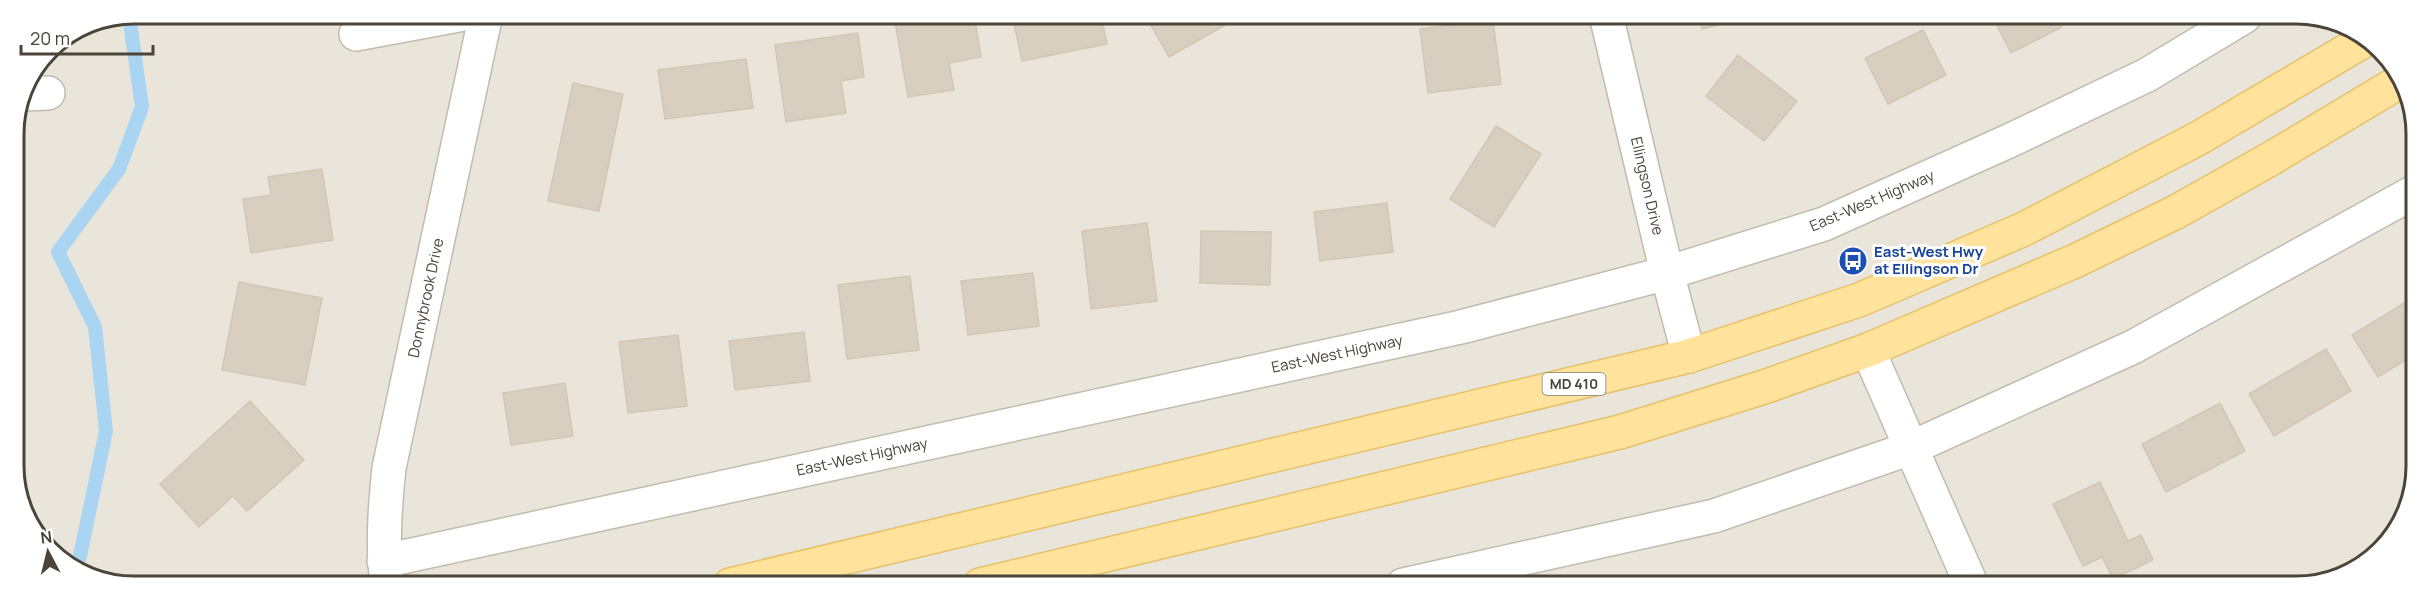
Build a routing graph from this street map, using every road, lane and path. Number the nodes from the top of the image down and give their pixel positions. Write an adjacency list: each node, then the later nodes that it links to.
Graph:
1 (410, 24): 5 (street)
2 (484, 24): 13 (street, Donnybrook Drive)
3 (1608, 24): 9 (street, Ellingson Drive)
4 (2232, 24): 9 (street, East-West Highway)
5 (356, 34)
6 (2358, 44): 11 (main road, MD 410)
7 (2394, 85): 10 (main road)
8 (2406, 196): 12 (street)
9 (1667, 273): 11 (street, Ellingson Drive); 13 (street, East-West Highway)
10 (1868, 350): 12 (street); 15 (main road)
11 (1689, 356): 14 (main road, MD 410)
12 (1911, 448): 16 (street); 17 (street)
13 (385, 573)
14 (768, 576)
15 (1018, 576)
16 (1444, 576)
17 (1968, 576)

